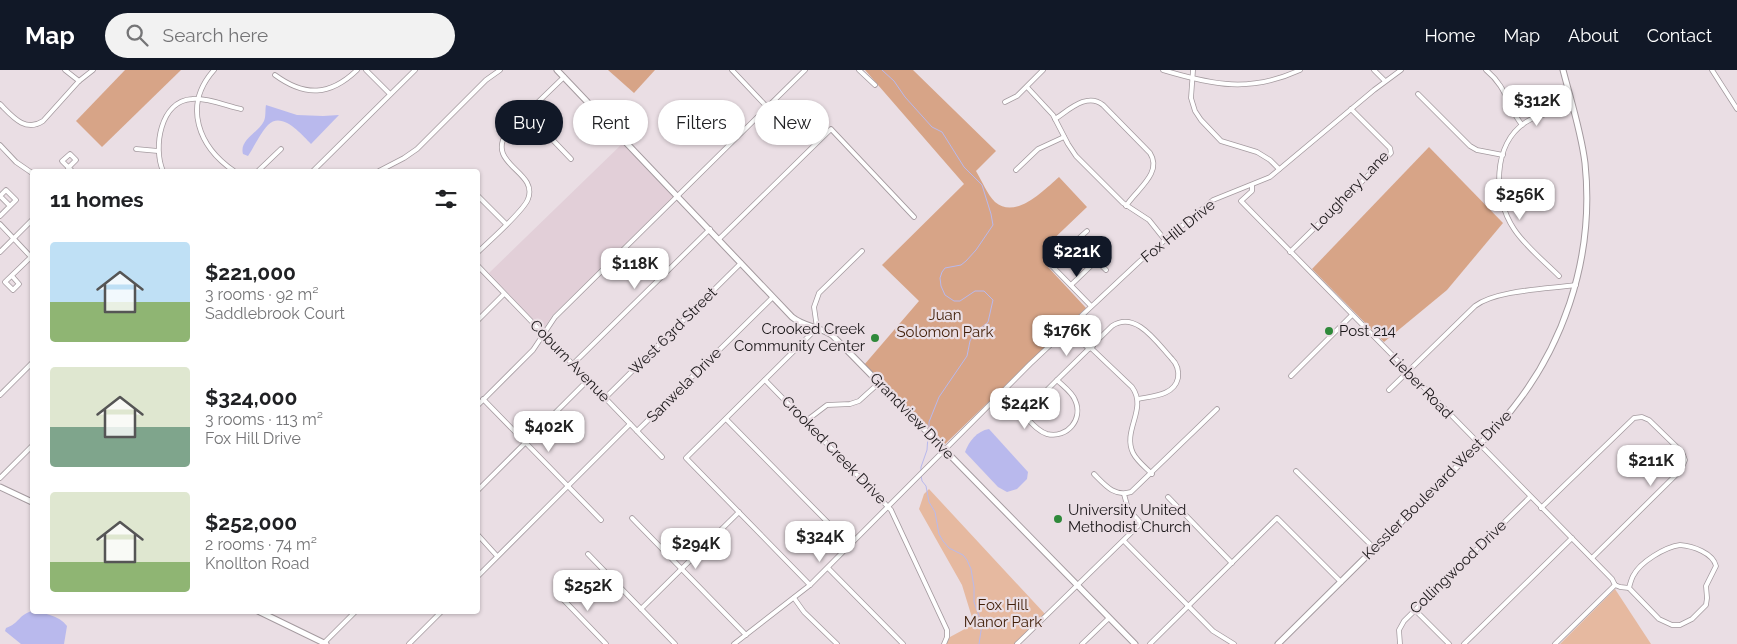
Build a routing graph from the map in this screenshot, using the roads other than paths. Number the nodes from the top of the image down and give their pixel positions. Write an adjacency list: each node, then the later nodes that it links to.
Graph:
1 (65, 70): 24 (street)
2 (93, 70): 24 (street)
3 (214, 70): 30 (street)
4 (357, 70): 21 (street)
5 (366, 70): 28 (street)
6 (415, 70): 28 (street)
7 (500, 70): 57 (street)
8 (557, 70): 22 (main road, Grandview Drive)
9 (732, 70): 32 (street)
10 (805, 70): 33 (street)
11 (859, 70): 26 (street)
12 (1044, 70): 27 (street)
13 (1162, 70): 23 (street)
14 (1193, 70): 23 (street)
15 (1300, 70): 23 (street)
16 (1374, 70): 25 (street)
17 (1401, 70): 25 (street, Fox Hill Drive)
18 (1486, 70): 42 (street)
19 (1564, 70): 36 (main road, Kessler Boulevard West Drive)
20 (1712, 70): 39 (street)
21 (275, 75)
22 (564, 77): 31 (street); 62 (main road, Grandview Drive)
23 (1192, 78): 58 (street)
24 (80, 81): 35 (street)
25 (1385, 81): 38 (street, Fox Hill Drive)
26 (875, 85)
27 (1026, 87): 34 (street); 41 (street)
28 (390, 94): 56 (street)
29 (1418, 94): 50 (street)
30 (199, 99): 37 (street); 49 (street); 54 (street)
31 (540, 100)
32 (760, 100)
33 (774, 100)
34 (1005, 102)
35 (0, 104)
36 (1573, 108): 42 (street); 90 (main road, Kessler Boulevard West Drive)
37 (240, 109)
38 (1351, 109): 58 (street, Fox Hill Drive); 80 (street, Loughery Lane)
39 (1737, 109)
40 (755, 119): 62 (street)
41 (1055, 119): 43 (street); 65 (street)
42 (1522, 124): 50 (street)
43 (1064, 137): 59 (street); 65 (street)
44 (0, 145): 60 (street)
45 (502, 145): 70 (street)
46 (558, 145): 51 (street)
47 (136, 149): 49 (street)
48 (281, 149): 55 (street)
49 (158, 151): 53 (street)
50 (1503, 155): 88 (street)
51 (572, 159)
52 (70, 169): 52 (street)
53 (162, 169)
54 (231, 169)
55 (260, 169)
56 (315, 169)
57 (383, 169)
58 (1279, 169): 61 (street, Fox Hill Drive)
59 (1016, 170)
60 (30, 172)
61 (1252, 185): 75 (street, Fox Hill Drive); 80 (street, Lieber Road)
62 (678, 196): 71 (main road, Grandview Drive); 98 (street)
63 (480, 198): 70 (street)
64 (10, 206): 66 (street)
65 (1126, 206): 75 (street)
66 (0, 216)
67 (914, 217): 74 (street)
68 (30, 222): 73 (street)
69 (0, 224): 73 (street)
70 (506, 224): 76 (street)
71 (710, 229): 74 (main road, Grandview Drive); 100 (street)
72 (1087, 231): 89 (street)
73 (14, 238): 79 (street); 81 (street)
74 (719, 239): 84 (main road, Grandview Drive)
75 (1165, 240): 93 (street, Fox Hill Drive)
76 (480, 250)
77 (862, 251): 97 (street)
78 (1087, 251): 83 (street)
79 (0, 252)
80 (1290, 252): 94 (street, Lieber Road)
81 (30, 254)
82 (30, 258): 87 (street)
83 (1096, 261): 86 (street); 89 (street)
84 (741, 263): 92 (main road, Grandview Drive); 110 (street, West 63rd Street)
85 (480, 268): 91 (street, Coburn Avenue)
86 (1106, 270)
87 (12, 276)
88 (1559, 276)
89 (1071, 285): 93 (street)
90 (1576, 285): 102 (street); 120 (main road, Kessler Boulevard West Drive)
91 (504, 294): 95 (street); 98 (street, Coburn Avenue)
92 (773, 297): 97 (main road, Grandview Drive); 118 (street, Sanwela Drive)
93 (1091, 306): 96 (street, Fox Hill Drive)
94 (1352, 315): 102 (street, Lieber Road); 103 (street)
95 (480, 318)
96 (1069, 326): 99 (street); 122 (street, Fox Hill Drive)
97 (817, 328): 105 (street); 107 (main road, Grandview Drive)
98 (544, 334): 100 (street, Coburn Avenue); 111 (street)
99 (1091, 348): 106 (street); 112 (street); 112 (street)
100 (573, 364): 104 (street, Coburn Avenue)
101 (30, 365): 109 (street)
102 (1408, 372): 108 (street); 120 (street, Lieber Road)
103 (1291, 376)
104 (588, 380): 110 (street, Coburn Avenue); 119 (street)
105 (765, 380): 115 (street); 116 (street, Crooked Creek Drive)
106 (1057, 380): 106 (street)
107 (880, 382): 116 (street); 122 (main road, Grandview Drive)
108 (1389, 390)
109 (0, 395)
110 (605, 398): 117 (street, Coburn Avenue)
111 (484, 399): 113 (street); 119 (street)
112 (1138, 399): 126 (street)
113 (480, 403)
114 (1217, 409): 126 (street)
115 (726, 419): 137 (street); 143 (street)
116 (806, 421): 135 (street, Crooked Creek Drive)
117 (630, 424): 118 (street, Coburn Avenue); 128 (street)
118 (637, 431): 123 (street, Coburn Avenue)
119 (525, 442): 128 (street); 130 (street)
120 (1480, 445): 133 (street, Lieber Road); 144 (main road, Kessler Boulevard West Drive)
121 (30, 448): 127 (street)
122 (945, 449): 135 (street, Fox Hill Drive); 154 (main road, Grandview Drive)
123 (662, 457)
124 (1296, 471): 144 (street)
125 (1094, 474): 131 (street)
126 (1152, 474): 131 (street)
127 (0, 478)
128 (567, 485): 139 (street); 146 (street)
129 (0, 487): 134 (main road)
130 (480, 488)
131 (1124, 494): 142 (street)
132 (1168, 497): 148 (street)
133 (1530, 497): 136 (street, Lieber Road); 161 (street, Collingwood Drive)
134 (30, 501)
135 (888, 506): 143 (street, Fox Hill Drive); 174 (street, Crooked Creek Drive)
136 (1542, 508): 141 (street, Lieber Road); 147 (street)
137 (739, 512): 150 (street); 153 (street)
138 (632, 518): 150 (street)
139 (601, 520)
140 (480, 537): 146 (street)
141 (1572, 538): 147 (street, Lieber Road); 183 (street)
142 (1124, 541): 154 (street); 159 (street)
143 (850, 546): 149 (street, Fox Hill Drive)
144 (1374, 548): 152 (main road, Kessler Boulevard West Drive)
145 (588, 554): 160 (street)
146 (497, 556): 151 (street)
147 (1592, 558): 155 (street, Lieber Road)
148 (1232, 563): 152 (street); 159 (street)
149 (828, 568): 153 (street, Fox Hill Drive); 173 (street)
150 (682, 569): 160 (street); 166 (street)
151 (480, 574)
152 (1341, 582): 180 (main road, Kessler Boulevard West Drive)
153 (810, 585): 158 (street, Fox Hill Drive)
154 (1078, 585): 165 (main road, Grandview Drive); 175 (street)
155 (1615, 585): 156 (street); 184 (street)
156 (1629, 588): 156 (street)
157 (556, 592): 169 (street)
158 (794, 598): 166 (street, Fox Hill Drive); 172 (street)
159 (1188, 606): 178 (street); 179 (street)
160 (641, 609): 170 (street)
161 (1415, 610): 181 (street, Collingwood Drive); 182 (street)
162 (271, 614): 167 (main road)
163 (353, 614): 167 (street)
164 (439, 614): 168 (street)
165 (1109, 618): 176 (street); 177 (main road, Grandview Drive)
166 (746, 635): 171 (street, Fox Hill Drive)
167 (325, 644)
168 (409, 644)
169 (606, 644)
170 (676, 644)
171 (734, 644)
172 (837, 644)
173 (903, 644)
174 (944, 644)
175 (1017, 644)
176 (1082, 644)
177 (1135, 644)
178 (1150, 644)
179 (1234, 644)
180 (1278, 644)
181 (1400, 644)
182 (1449, 644)
183 (1464, 644)
184 (1555, 644)

